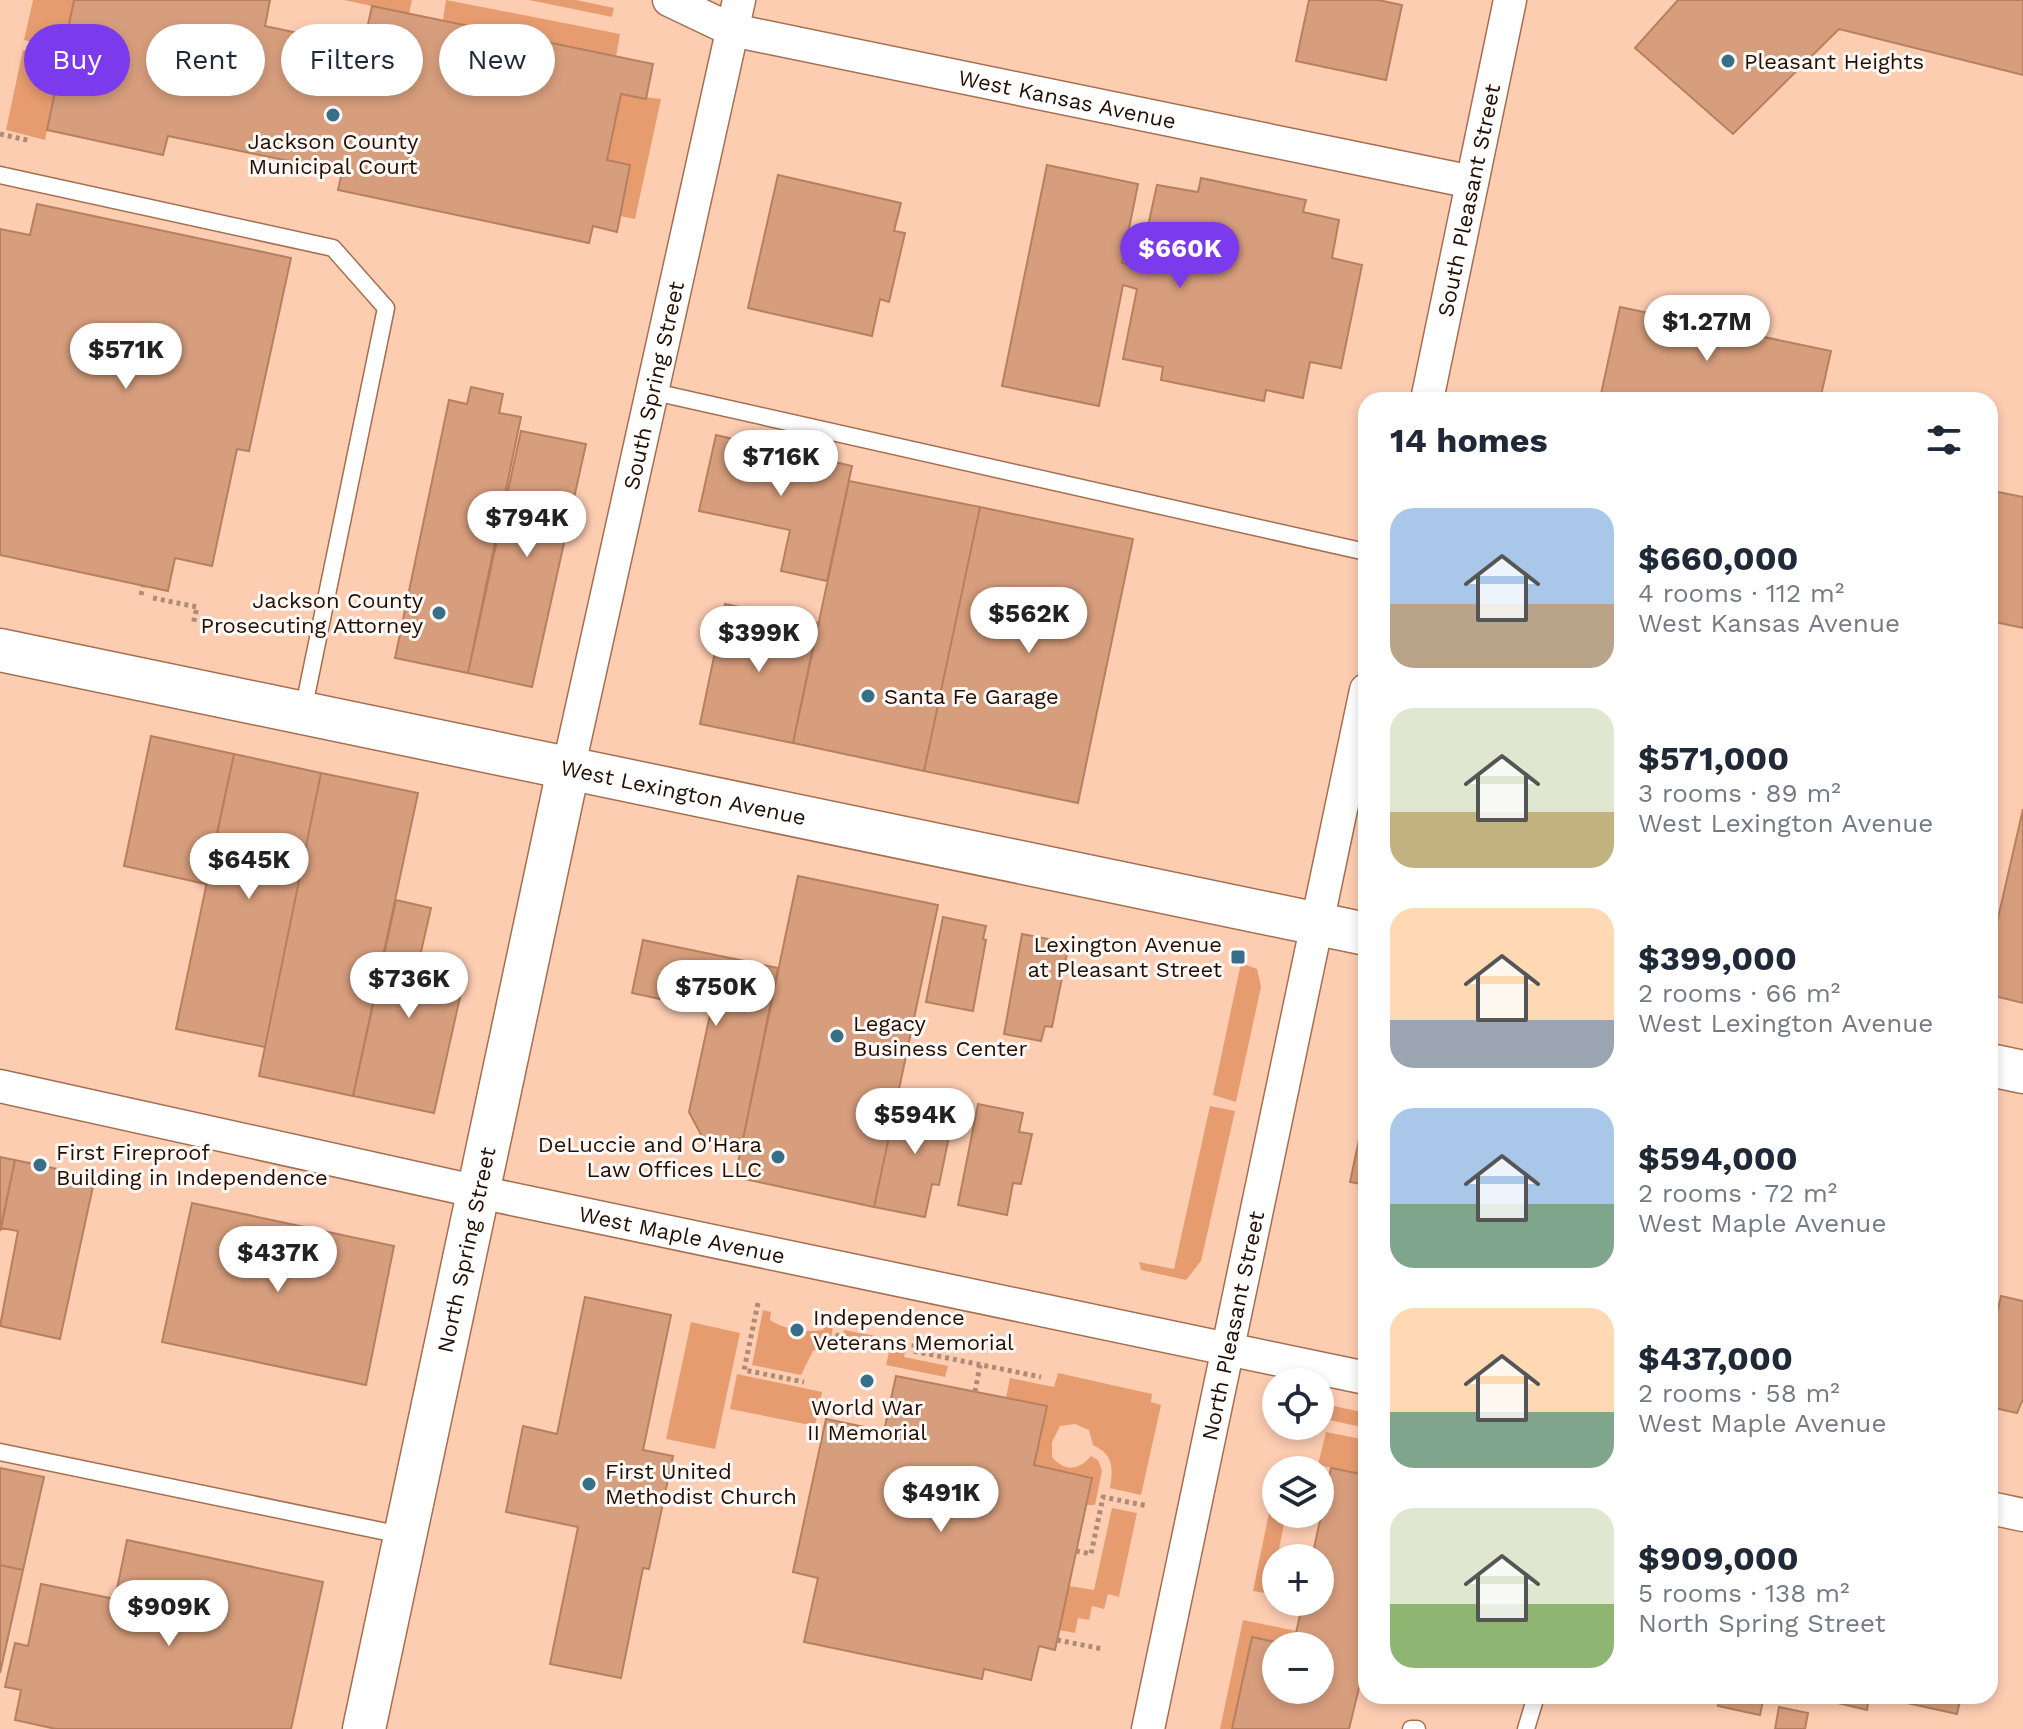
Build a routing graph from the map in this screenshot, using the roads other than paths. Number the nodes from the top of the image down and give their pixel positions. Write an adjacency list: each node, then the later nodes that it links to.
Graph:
1 (669, 0): 3 (street, West Kansas Avenue)
2 (1510, 0): 5 (street, South Pleasant Street)
3 (735, 15): 5 (street, West Kansas Avenue); 6 (street, South Spring Street)
4 (0, 175): 10 (lane)
5 (1472, 182): 7 (street, South Pleasant Street)
6 (650, 391): 8 (lane); 12 (street, South Spring Street)
7 (1429, 392)
8 (1358, 550)
9 (0, 650): 10 (street, West Lexington Avenue)
10 (302, 713): 12 (street, West Lexington Avenue)
11 (1358, 728): 13 (street)
12 (568, 770): 13 (street, West Lexington Avenue); 18 (street, North Spring Street)
13 (1317, 924): 14 (street, West Lexington Avenue); 19 (street, North Pleasant Street)
14 (1358, 932)
15 (1998, 1067): 16 (street)
16 (2023, 1072)
17 (0, 1086): 18 (street, West Maple Avenue)
18 (479, 1192): 19 (street, West Maple Avenue); 24 (street, North Spring Street)
19 (1228, 1349): 20 (street, West Maple Avenue); 27 (street, North Pleasant Street)
20 (1358, 1376)
21 (0, 1452): 24 (lane)
22 (1998, 1510): 23 (street)
23 (2023, 1515)
24 (407, 1537): 26 (street, North Spring Street)
25 (1534, 1704): 30 (lane)
26 (364, 1729)
27 (1148, 1729)
28 (1411, 1729): 29 (lane)
29 (1417, 1729)
30 (1526, 1729)

